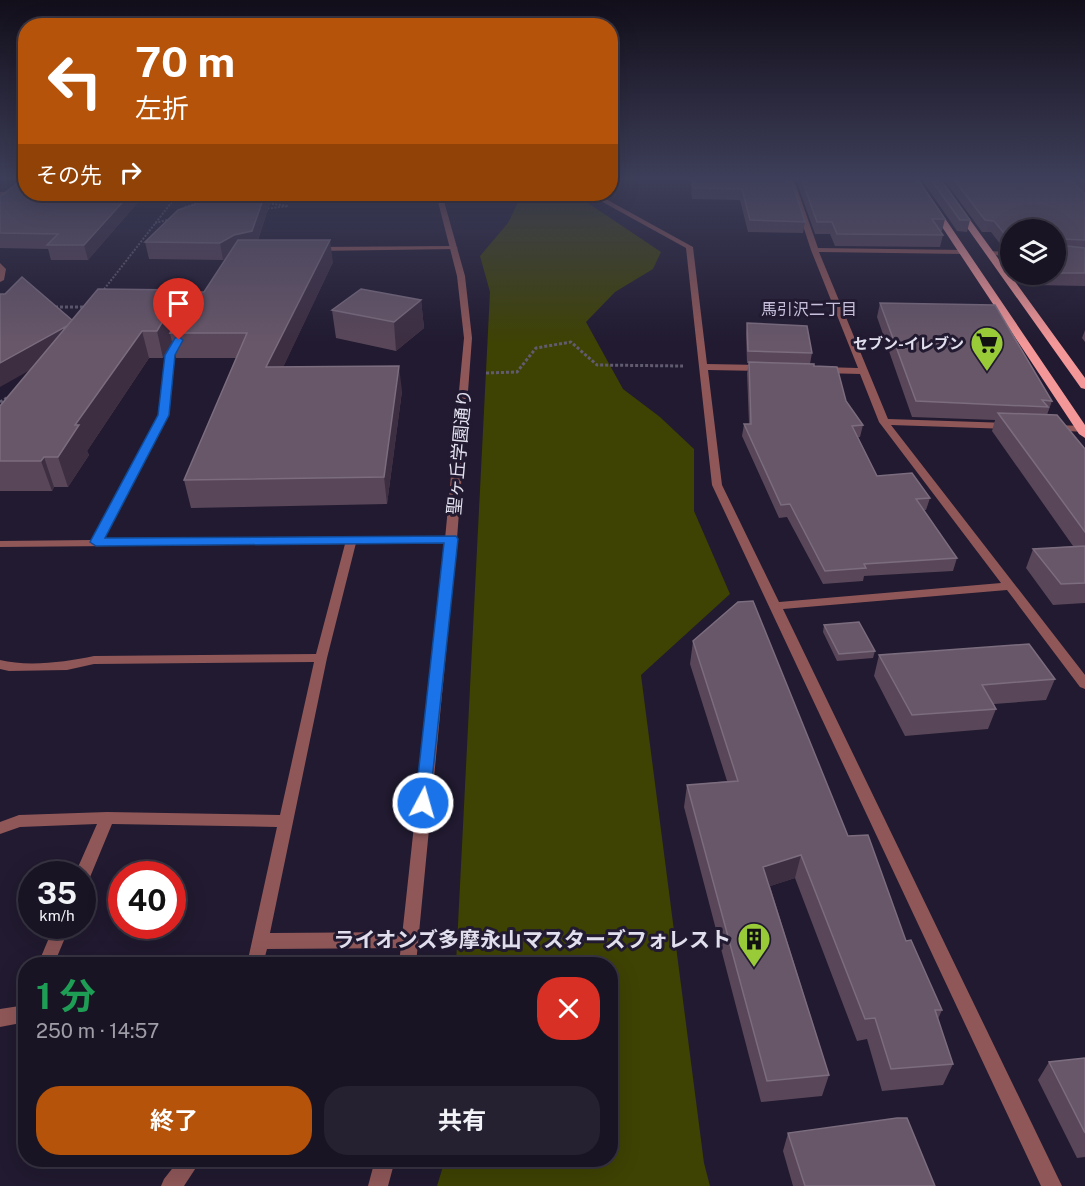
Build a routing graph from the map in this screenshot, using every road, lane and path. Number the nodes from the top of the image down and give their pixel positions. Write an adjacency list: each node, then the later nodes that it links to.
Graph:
1 (148, 232): 15 (path)
2 (450, 232): 7 (street, 聖ヶ丘学園通り)
3 (662, 232): 19 (street)
4 (809, 232): 9 (street)
5 (951, 232): 10 (main road)
6 (974, 232): 11 (main road)
7 (454, 248): 8 (street); 32 (street, 聖ヶ丘学園通り)
8 (308, 249)
9 (815, 250): 10 (street); 22 (street)
10 (964, 252): 30 (main road)
11 (990, 254): 12 (street); 24 (main road)
12 (1000, 254)
13 (0, 265): 14 (street)
14 (0, 280)
15 (97, 298)
16 (45, 307): 17 (path)
17 (89, 309)
18 (186, 328): 33 (street)
19 (702, 367): 20 (street); 23 (path); 36 (street)
20 (771, 369)
21 (817, 370): 22 (street)
22 (862, 371): 27 (street)
23 (482, 373)
24 (1085, 386)
25 (18, 391): 26 (path)
26 (0, 402)
27 (884, 422): 28 (street); 35 (street)
28 (1023, 427)
29 (1046, 428): 30 (street)
30 (1084, 430)
31 (351, 539): 32 (street); 33 (street); 37 (street)
32 (451, 539): 45 (street, 聖ヶ丘学園通り)
33 (96, 542): 34 (street)
34 (0, 544)
35 (1010, 586): 36 (street); 39 (street)
36 (776, 606): 56 (street)
37 (321, 658): 38 (street); 41 (street)
38 (0, 664)
39 (1085, 684)
40 (107, 818): 41 (street); 42 (street); 43 (street)
41 (286, 821): 46 (street)
42 (0, 828)
43 (89, 861)
44 (57, 939): 47 (street)
45 (409, 940): 46 (street); 49 (street, 聖ヶ丘学園通り)
46 (261, 941): 48 (street)
47 (49, 957)
48 (257, 957)
49 (408, 957)
50 (18, 1015): 51 (street)
51 (0, 1018)
52 (186, 1167): 54 (street)
53 (383, 1167): 55 (street)
54 (171, 1186)
55 (378, 1186)
56 (1052, 1186)

